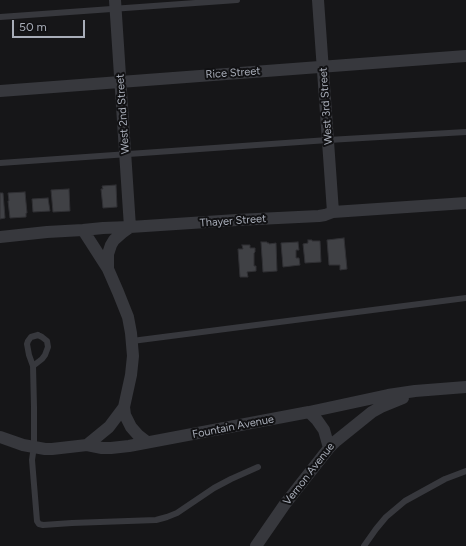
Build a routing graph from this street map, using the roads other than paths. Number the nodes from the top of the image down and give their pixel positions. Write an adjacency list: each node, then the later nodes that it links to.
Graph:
1 (237, 0): 3 (lane)
2 (318, 0): 6 (street, West 3rd Street)
3 (116, 4): 4 (lane); 7 (street, West 2nd Street)
4 (0, 17)
5 (466, 56): 6 (street, Rice Street)
6 (323, 67): 7 (street, Rice Street); 10 (street, West 3rd Street)
7 (121, 82): 8 (street, Rice Street); 11 (street, West 2nd Street)
8 (0, 91)
9 (466, 132): 10 (lane)
10 (328, 140): 11 (lane); 14 (street, West 3rd Street)
11 (126, 155): 12 (lane); 15 (street, West 2nd Street)
12 (0, 163)
13 (466, 202): 14 (street, Thayer Street)
14 (334, 212): 15 (street, Thayer Street)
15 (130, 227): 16 (street, Thayer Street); 18 (street)
16 (83, 230): 17 (street, Thayer Street); 18 (street)
17 (0, 237)
18 (108, 269): 20 (street)
19 (466, 298): 20 (lane)
20 (132, 341): 24 (street)
21 (33, 366): 21 (lane); 29 (lane)
22 (466, 387): 23 (street, Fountain Avenue)
23 (415, 391): 25 (street, Fountain Avenue); 30 (street, Vernon Avenue)
24 (124, 407): 27 (street); 28 (street)
25 (309, 412): 27 (street, Fountain Avenue); 30 (street)
26 (0, 437): 29 (street, Fountain Avenue)
27 (147, 442): 28 (street, Fountain Avenue)
28 (87, 445): 29 (street, Fountain Avenue)
29 (34, 446): 31 (lane)
30 (329, 448): 33 (street, Vernon Avenue)
31 (258, 467)
32 (466, 471): 34 (lane)
33 (256, 546)
34 (364, 546)

